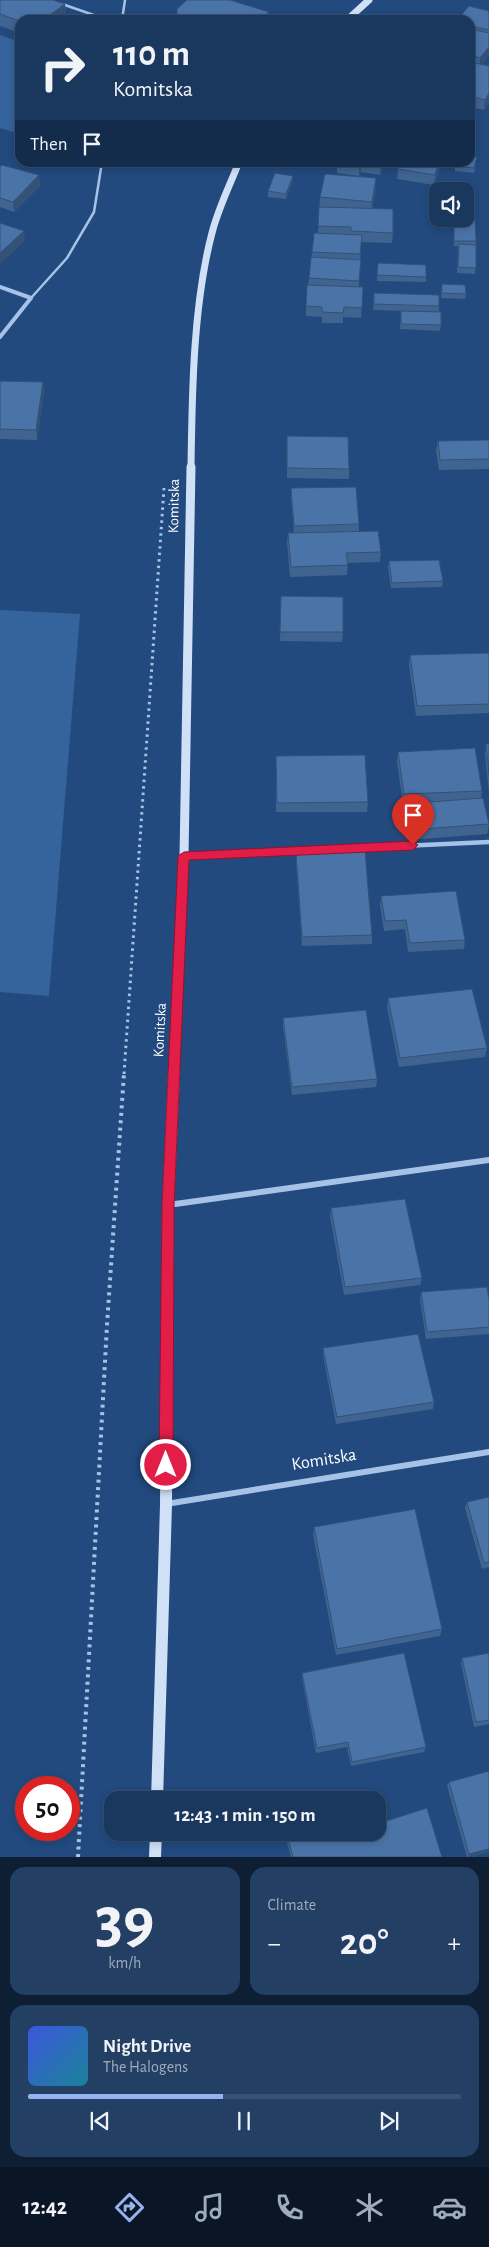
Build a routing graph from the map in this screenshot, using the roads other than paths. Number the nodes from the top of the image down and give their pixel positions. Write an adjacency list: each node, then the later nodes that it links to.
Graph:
1 (124, 0): 5 (lane)
2 (369, 0): 6 (main road)
3 (58, 3): 4 (lane)
4 (93, 15)
5 (122, 15)
6 (352, 15)
7 (101, 167): 10 (lane)
8 (237, 167): 13 (main road, Komitska)
9 (0, 287): 10 (street)
10 (30, 298): 11 (street)
11 (0, 338)
12 (489, 842): 13 (street)
13 (184, 856): 15 (main road, Komitska)
14 (489, 1160): 15 (street)
15 (168, 1206): 17 (main road, Komitska)
16 (489, 1452): 17 (street, Komitska)
17 (166, 1505): 18 (main road, Komitska)
18 (157, 1791)
19 (156, 1841): 20 (main road)
20 (155, 1857)

